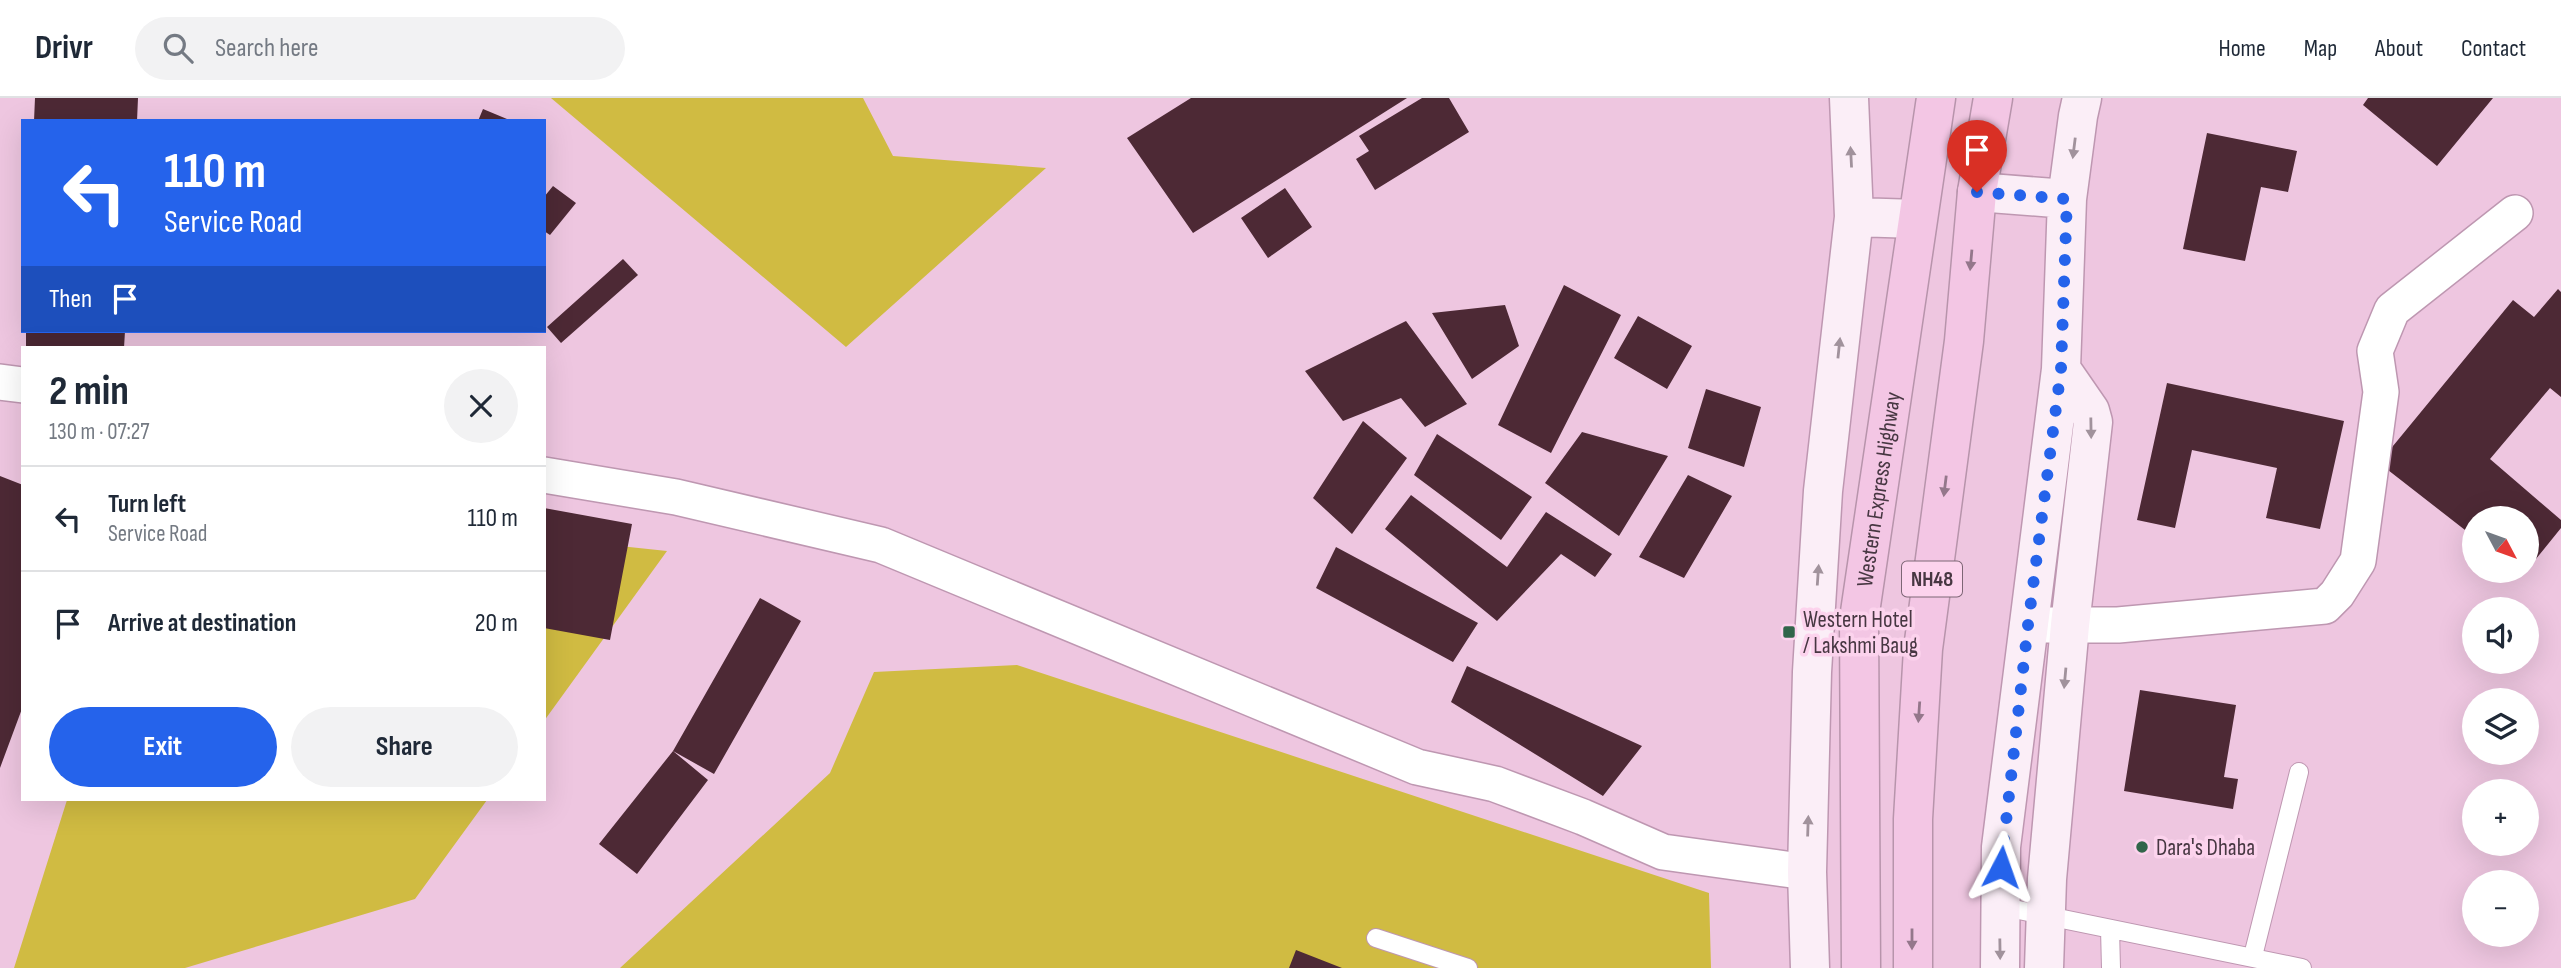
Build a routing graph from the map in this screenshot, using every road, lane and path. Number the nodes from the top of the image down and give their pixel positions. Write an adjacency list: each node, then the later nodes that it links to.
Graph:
1 (1849, 98): 8 (street, one-way to 1)
2 (1936, 98): 9 (highway, Western Express Highway)
3 (1993, 98): 5 (highway, NH48)
4 (2082, 98): 6 (street, one-way to 6)
5 (1977, 192): 6 (street); 26 (highway, NH48, one-way to 26)
6 (2067, 199): 10 (street)
7 (2515, 213): 15 (street)
8 (1854, 217): 9 (street); 17 (street, one-way to 8)
9 (1917, 219): 25 (highway, Western Express Highway)
10 (2061, 369): 14 (street); 15 (street, one-way to 15)
11 (0, 382): 12 (street)
12 (21, 385)
13 (546, 475): 17 (street)
14 (2028, 625): 15 (street); 18 (street)
15 (2070, 625): 19 (street, one-way to 19)
16 (2299, 772): 22 (lane)
17 (1807, 872): 24 (street)
18 (1999, 906): 19 (lane); 27 (street, one-way to 27)
19 (2044, 914): 20 (lane); 28 (street)
20 (2110, 929): 22 (lane); 29 (lane)
21 (1376, 939): 23 (lane)
22 (2253, 956): 30 (lane)
23 (1468, 968)
24 (1810, 968)
25 (1861, 968)
26 (1913, 968)
27 (2000, 968)
28 (2044, 968)
29 (2111, 968)
30 (2302, 968)

